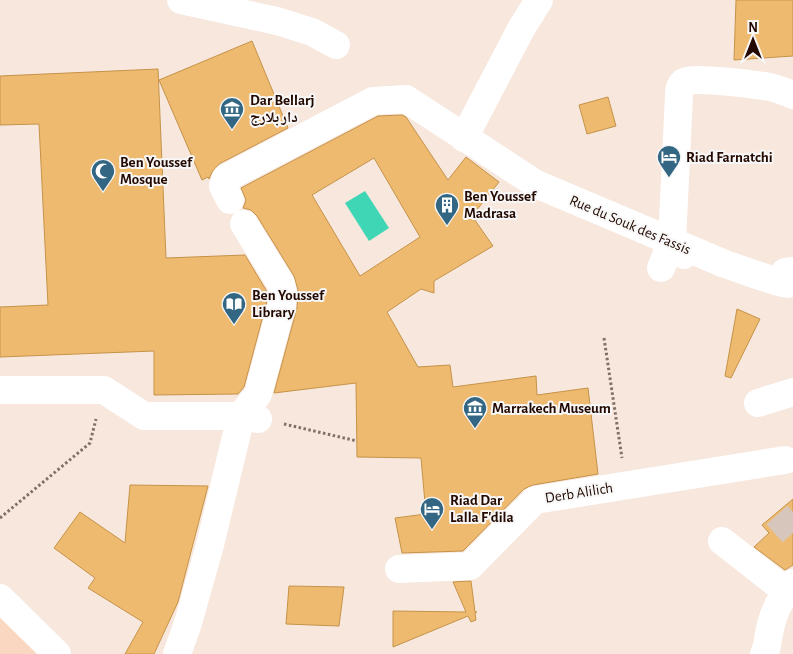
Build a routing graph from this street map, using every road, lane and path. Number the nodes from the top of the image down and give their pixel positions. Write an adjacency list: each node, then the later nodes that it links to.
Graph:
1 (181, 0): 3 (street)
2 (538, 0): 5 (street)
3 (336, 45)
4 (793, 94): 8 (street)
5 (464, 138): 6 (street, Rue du Souk des Fassis); 8 (street, Rue du Souk des Fassis)
6 (230, 200)
7 (244, 224): 16 (street)
8 (679, 245): 9 (street); 10 (street, Rue du Souk des Fassis)
9 (661, 268)
10 (791, 283)
11 (604, 338): 19 (path)
12 (0, 390): 13 (street)
13 (104, 390): 16 (street); 20 (path)
14 (793, 392): 15 (street)
15 (758, 403)
16 (253, 410): 17 (path); 26 (street)
17 (357, 441)
18 (785, 460): 19 (street, Derb Alilich)
19 (627, 486): 22 (street, Derb Alilich)
20 (0, 518)
21 (722, 541): 23 (street)
22 (399, 569)
23 (790, 587): 27 (street)
24 (0, 598): 25 (street)
25 (57, 654)
26 (177, 654)
27 (764, 654)

